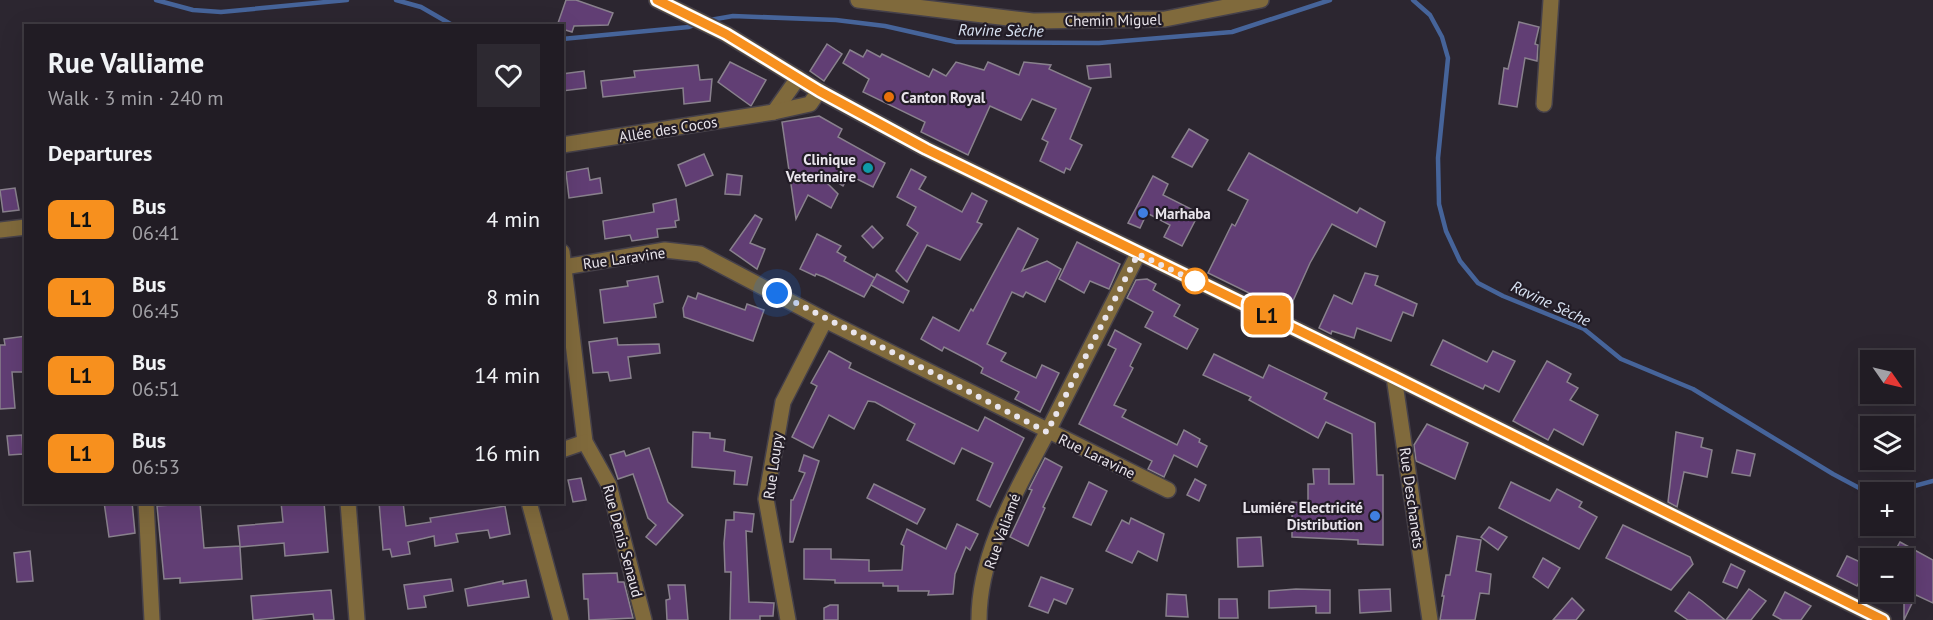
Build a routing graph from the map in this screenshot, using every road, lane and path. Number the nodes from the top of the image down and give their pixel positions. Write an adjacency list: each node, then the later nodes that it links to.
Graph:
1 (657, 0): 5 (street)
2 (858, 0): 6 (street, Chemin Miguel)
3 (1261, 0): 6 (street, Chemin Miguel)
4 (1551, 0): 9 (street)
5 (680, 3): 7 (street)
6 (1206, 6)
7 (798, 78): 8 (street); 10 (street)
8 (819, 91): 10 (street, Allée des Cocos); 14 (street)
9 (1544, 104)
10 (774, 112): 11 (street, Allée des Cocos)
11 (564, 146)
12 (24, 227): 13 (street)
13 (0, 230)
14 (1138, 254): 18 (street); 19 (street, Rue Valiamé)
15 (564, 260): 17 (street, Rue Laravine)
16 (564, 268): 20 (street, Rue Denis Senaud)
17 (825, 320): 19 (street, Rue Laravine); 31 (street, Rue Loupy)
18 (1394, 377): 26 (street); 33 (street, Rue Deschanets)
19 (1047, 432): 22 (street, Rue Laravine); 32 (street, Rue Valiamé)
20 (585, 442): 21 (street); 30 (street, Rue Denis Senaud)
21 (564, 449)
22 (1167, 490)
23 (146, 504): 27 (street)
24 (348, 504): 28 (street)
25 (531, 504): 29 (street)
26 (1877, 619)
27 (152, 620)
28 (357, 620)
29 (561, 620)
30 (644, 620)
31 (788, 620)
32 (979, 620)
33 (1430, 620)

